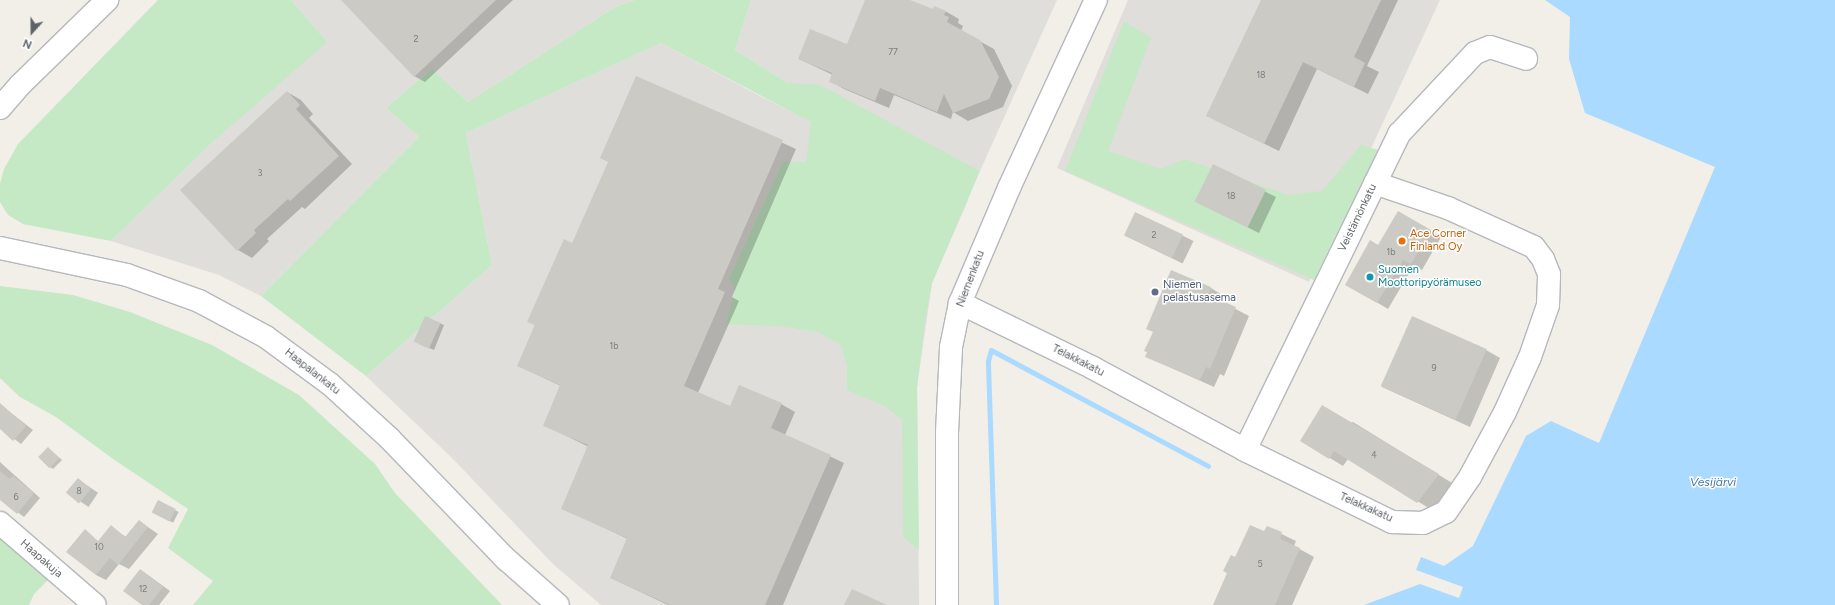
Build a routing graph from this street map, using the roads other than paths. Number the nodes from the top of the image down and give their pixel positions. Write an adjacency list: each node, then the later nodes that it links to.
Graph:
1 (107, 0): 4 (street)
2 (1096, 0): 7 (street, Niemenkatu)
3 (1526, 59): 5 (street, Veistämönkatu)
4 (0, 108)
5 (1375, 182): 8 (street, Veistämönkatu); 8 (street, Telakkakatu)
6 (0, 248): 11 (street, Haapalankatu)
7 (960, 303): 8 (street, Telakkakatu); 12 (street, Niemenkatu)
8 (1245, 450)
9 (0, 523): 10 (street, Haapakuja)
10 (84, 602)
11 (558, 605)
12 (947, 605)

